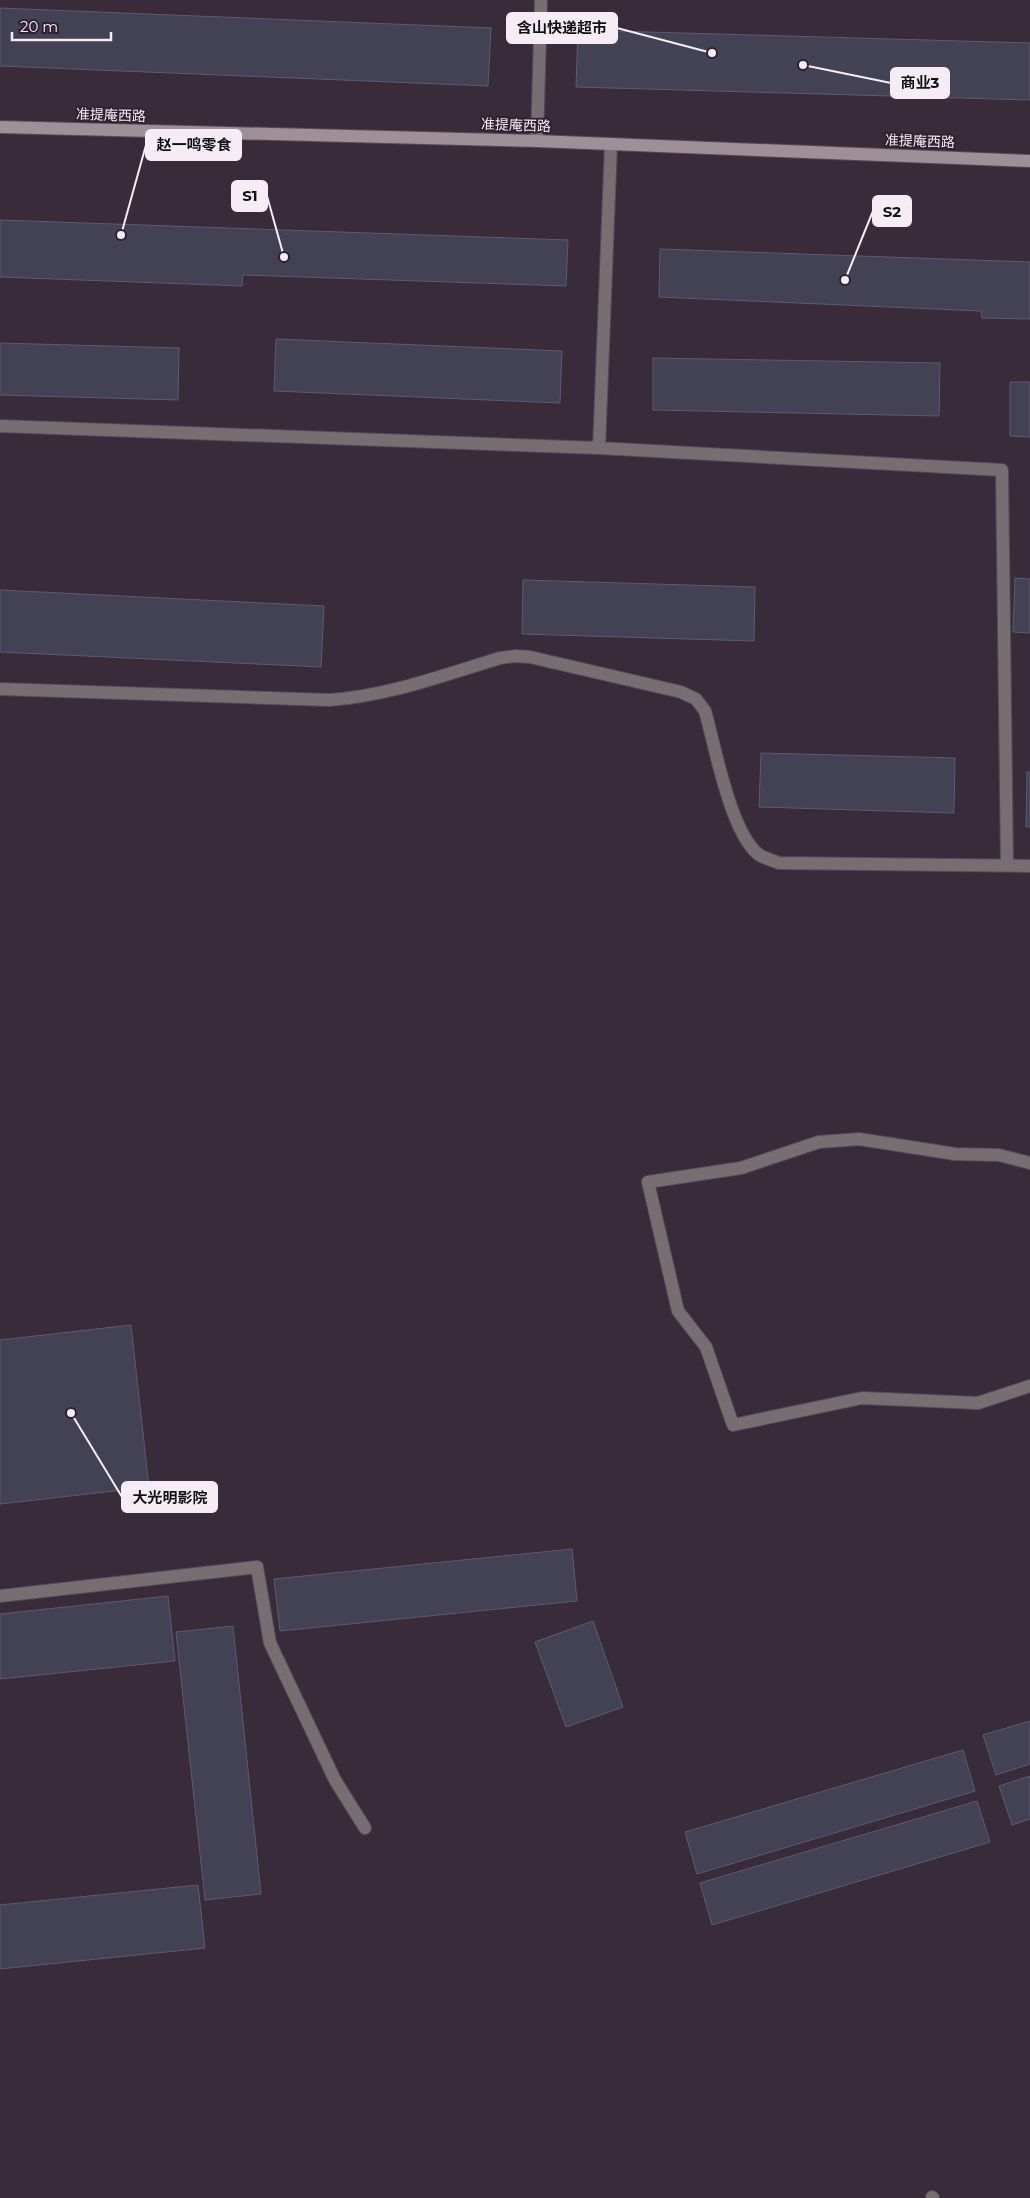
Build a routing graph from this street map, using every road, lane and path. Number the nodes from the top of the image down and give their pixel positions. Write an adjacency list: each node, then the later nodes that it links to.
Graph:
1 (541, 0): 3 (street)
2 (0, 127): 3 (main road, 准提庵西路)
3 (537, 141): 4 (main road, 准提庵西路)
4 (611, 144): 5 (main road, 准提庵西路); 7 (street)
5 (1030, 160)
6 (0, 426): 7 (street)
7 (599, 448): 9 (street)
8 (0, 689): 9 (street)
9 (1007, 866): 10 (street)
10 (1030, 866)
11 (1030, 1163): 12 (street)
12 (1030, 1386)
13 (0, 1596): 14 (street)
14 (365, 1828)

